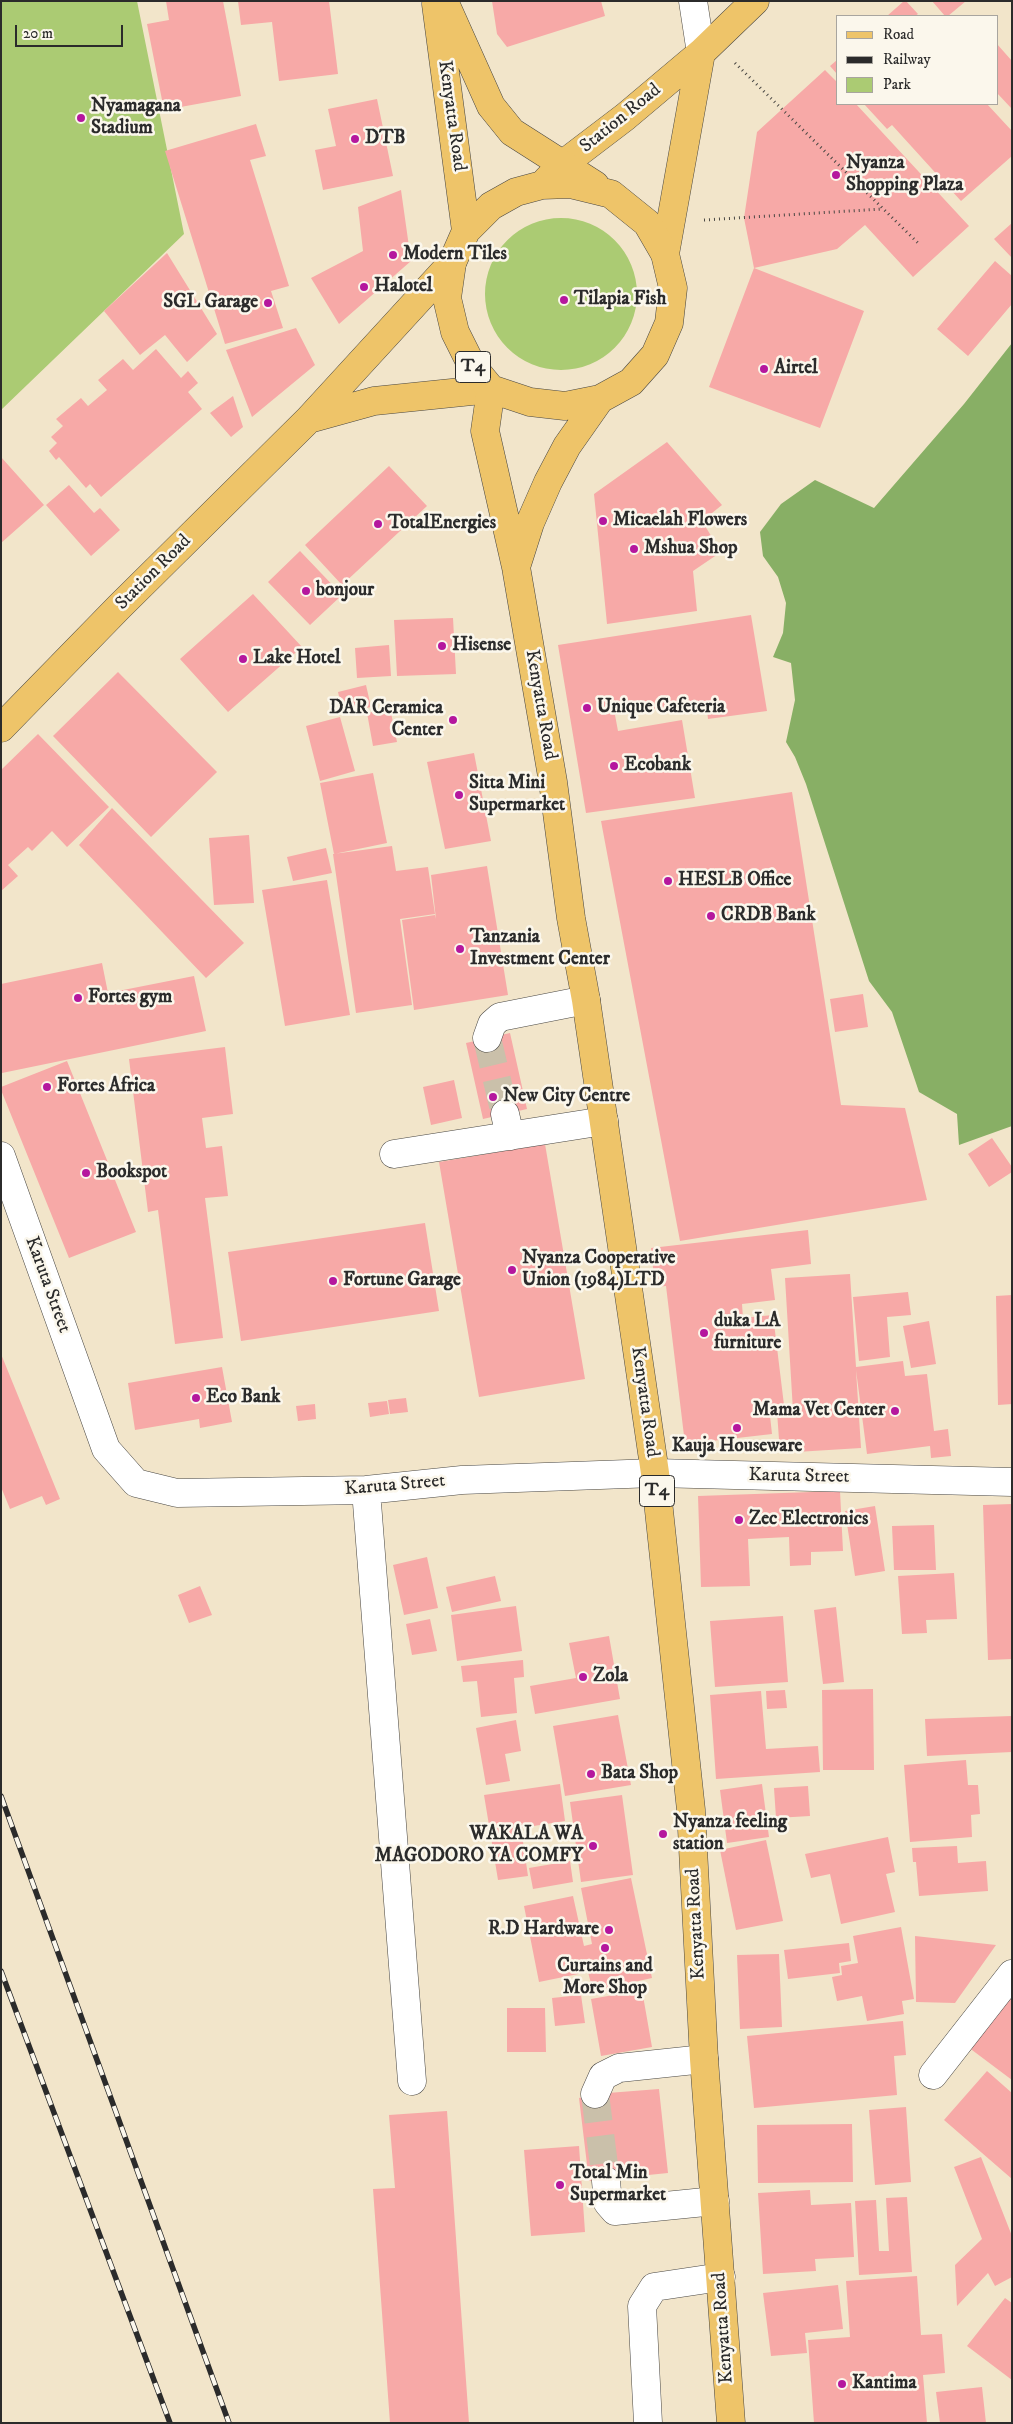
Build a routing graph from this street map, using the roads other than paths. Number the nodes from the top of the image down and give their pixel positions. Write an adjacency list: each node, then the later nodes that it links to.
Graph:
1 (435, 1): 9 (main road, Kenyatta Road)
2 (444, 1): 6 (main road, Kenyatta Road / T4)
3 (694, 1): 5 (street)
4 (755, 1): 5 (main road, Station Road)
5 (707, 48): 6 (main road, Station Road); 10 (main road, Station Road)
6 (562, 165): 7 (main road, Station Road); 8 (main road, Kenyatta Road / T4)
7 (542, 185): 8 (main road, T4); 9 (main road, T4)
8 (611, 194): 10 (main road, T4)
9 (466, 231): 11 (main road, T4)
10 (665, 254): 13 (main road, T4)
11 (452, 263): 12 (main road, T4); 14 (main road, Station Road)
12 (491, 389): 13 (main road, T4); 14 (main road, Station Road); 15 (main road, Kenyatta Road / T4)
13 (600, 399): 15 (main road, Kenyatta Road / T4)
14 (309, 419): 16 (main road, Station Road)
15 (516, 567): 17 (main road, Kenyatta Road / T4)
16 (1, 728)
17 (586, 1000): 18 (street); 19 (main road, Kenyatta Road / T4)
18 (487, 1038)
19 (604, 1121): 20 (street); 22 (main road, Kenyatta Road / T4)
20 (394, 1154)
21 (1, 1156): 24 (street, Karuta Street)
22 (655, 1473): 23 (street, Karuta Street); 24 (street, Karuta Street); 26 (main road, Kenyatta Road / T4)
23 (1012, 1482)
24 (366, 1490): 28 (street)
25 (1012, 1974): 27 (street)
26 (704, 2059): 29 (street); 31 (main road, Kenyatta Road / T4)
27 (933, 2075)
28 (412, 2081)
29 (595, 2094)
30 (606, 2181): 31 (street)
31 (715, 2202): 32 (main road, Kenyatta Road / T4)
32 (721, 2277): 33 (street); 34 (main road, Kenyatta Road / T4)
33 (648, 2423)
34 (731, 2423)

